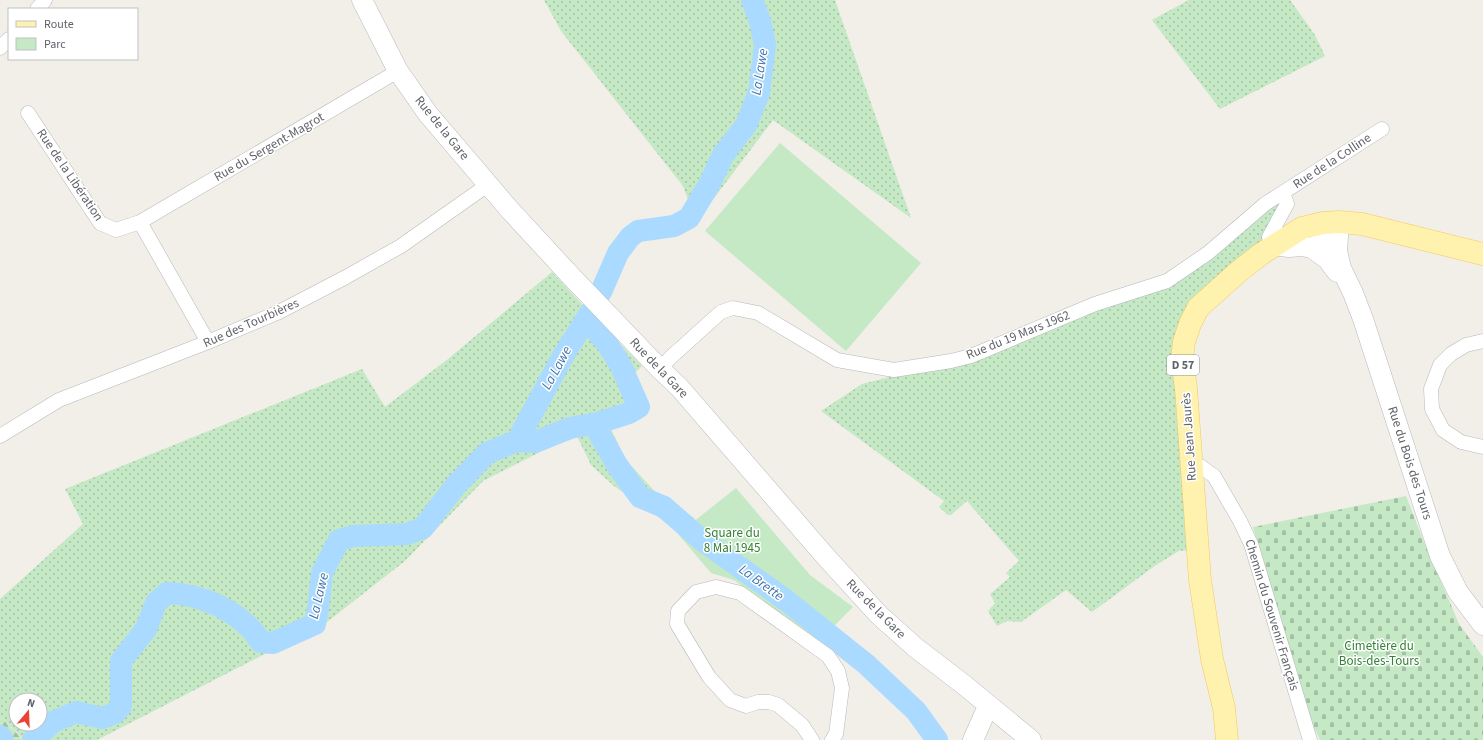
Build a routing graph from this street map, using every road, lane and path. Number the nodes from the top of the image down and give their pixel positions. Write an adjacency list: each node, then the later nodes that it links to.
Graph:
1 (45, 0): 3 (street)
2 (362, 0): 6 (main road, Rue de la Gare)
3 (38, 8)
4 (8, 40): 5 (street)
5 (0, 48)
6 (398, 72): 9 (main road, Rue de la Gare); 11 (street, Rue du Sergent-Magrot)
7 (28, 113): 11 (street, Rue de la Libération)
8 (1382, 129): 10 (street, Rue de la Colline)
9 (489, 184): 18 (street, Rue des Tourbières); 19 (main road, Rue de la Gare)
10 (1283, 193): 13 (street); 19 (street, Rue du 19 Mars 1962)
11 (140, 222): 18 (street)
12 (1331, 222): 13 (main road, Rue Jean Jaurès / D 57); 14 (main road, Rue Jean Jaurès / D 57); 15 (main road); 16 (main road)
13 (1273, 245): 15 (main road); 22 (main road, Rue Jean Jaurès / D 57)
14 (1483, 254)
15 (1326, 258): 16 (main road)
16 (1353, 293): 23 (main road, Rue du Bois des Tours)
17 (1483, 341): 21 (street)
18 (208, 342): 20 (street, Rue des Tourbières)
19 (660, 369): 24 (main road, Rue de la Gare)
20 (0, 436)
21 (1483, 447)
22 (1191, 462): 29 (main road, Rue Jean Jaurès / D 57); 30 (street, Chemin du Souvenir Français)
23 (1483, 625)
24 (991, 707): 27 (main road); 28 (main road, Rue de la Gare)
25 (812, 740): 26 (street)
26 (832, 740)
27 (973, 740)
28 (1031, 740)
29 (1227, 740)
30 (1310, 740)

